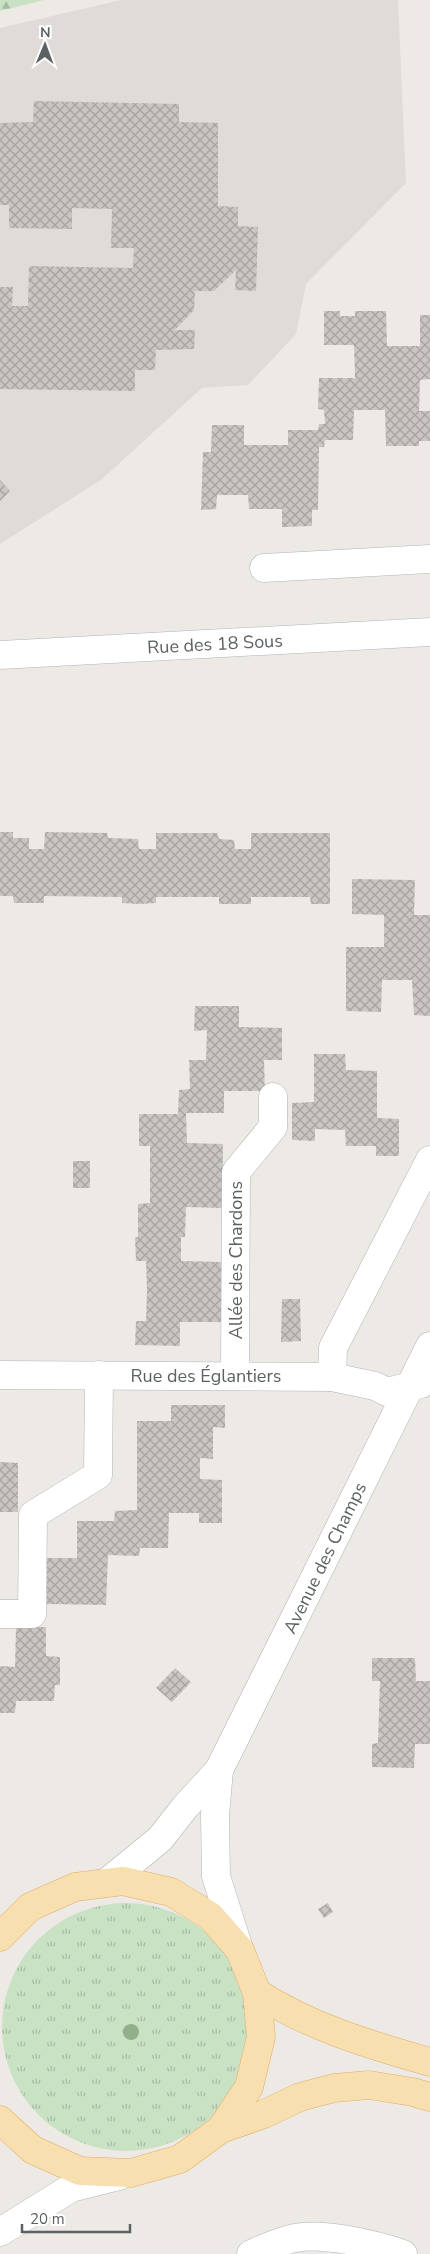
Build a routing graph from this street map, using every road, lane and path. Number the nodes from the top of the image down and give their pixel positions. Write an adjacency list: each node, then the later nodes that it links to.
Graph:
1 (430, 559): 2 (street)
2 (264, 568)
3 (430, 632): 4 (street, Rue des 18 Sous)
4 (0, 655)
5 (273, 1097): 10 (street, Allée des Chardons)
6 (430, 1160): 11 (street)
7 (430, 1346): 12 (street, Avenue des Champs)
8 (0, 1374): 9 (street, Rue des Églantiers)
9 (98, 1375): 10 (street, Rue des Églantiers); 13 (street)
10 (235, 1376): 11 (street, Rue des Églantiers)
11 (332, 1377): 12 (street, Rue des Églantiers)
12 (419, 1384): 14 (street, Avenue des Champs)
13 (0, 1614)
14 (218, 1770): 15 (street, Avenue des Champs); 17 (street, Avenue des Champs)
15 (106, 1883): 16 (main road); 17 (main road)
16 (0, 1937)
17 (240, 1950): 18 (main road)
18 (257, 1992): 19 (main road); 22 (main road)
19 (430, 2062)
20 (430, 2097): 22 (main road)
21 (0, 2120): 23 (main road)
22 (221, 2129): 23 (main road)
23 (131, 2173): 24 (street)
24 (0, 2232)
25 (251, 2254): 26 (street)
26 (403, 2254)

